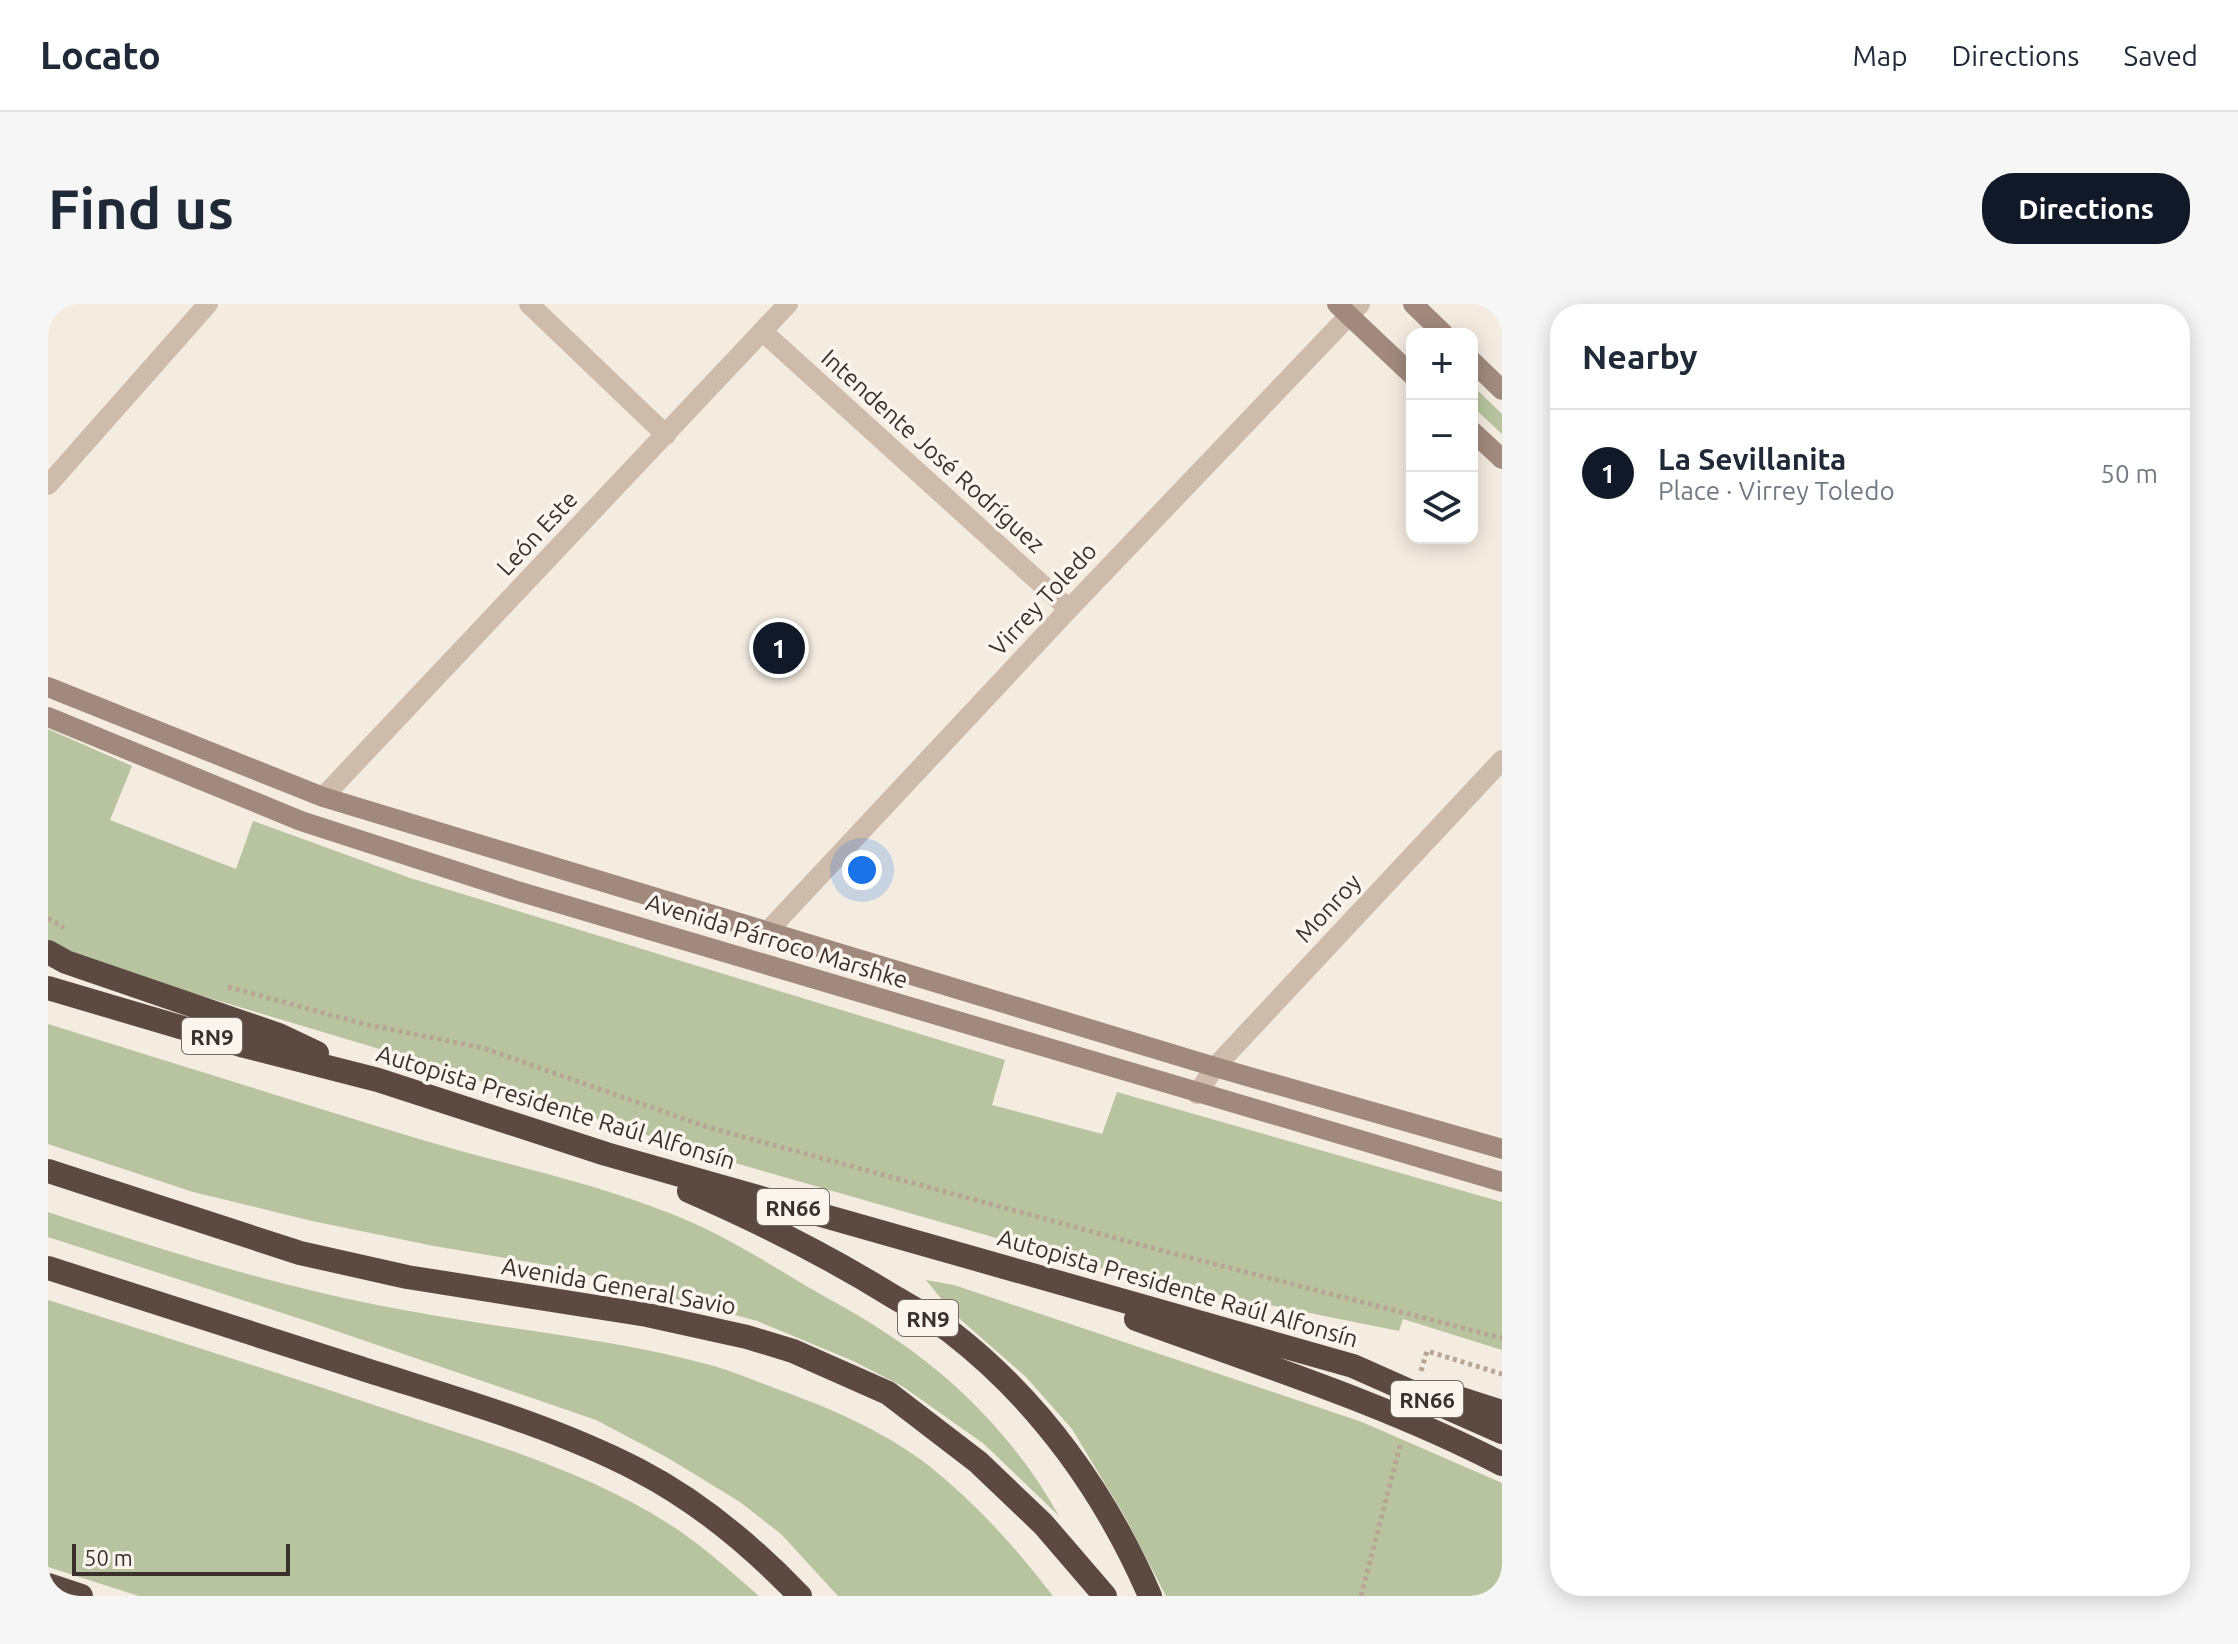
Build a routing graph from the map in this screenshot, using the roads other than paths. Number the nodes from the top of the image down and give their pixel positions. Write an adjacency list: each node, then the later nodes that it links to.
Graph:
1 (208, 304): 14 (street)
2 (529, 304): 11 (street)
3 (788, 304): 7 (street, León Este)
4 (1413, 304): 6 (main road)
5 (1349, 308): 9 (main road); 15 (street, Virrey Toledo)
6 (1438, 328)
7 (762, 331): 11 (street, León Este); 15 (street, Intendente José Rodríguez)
8 (1478, 367): 10 (main road)
9 (1406, 369)
10 (1502, 390)
11 (666, 435): 19 (street, León Este)
12 (1478, 437): 13 (main road)
13 (1502, 459)
14 (48, 485)
15 (1069, 609): 20 (street, Virrey Toledo)
16 (48, 687): 19 (main road, Avenida Párroco Marshke)
17 (48, 717): 25 (main road, Avenida Párroco Marshke)
18 (1502, 760): 23 (street, Monroy)
19 (323, 797): 20 (main road, Avenida Párroco Marshke)
20 (766, 933): 23 (main road, Avenida Párroco Marshke)
21 (48, 952): 24 (highway)
22 (48, 988): 24 (highway, Autopista Presidente Raúl Alfonsín / RN9)
23 (1215, 1067): 25 (street, Monroy); 26 (main road, Avenida Párroco Marshke)
24 (378, 1080): 27 (highway, Autopista Presidente Raúl Alfonsín / RN9)
25 (1197, 1094): 29 (main road, Avenida Párroco Marshke)
26 (1502, 1149)
27 (606, 1154): 30 (highway, Autopista Presidente Raúl Alfonsín / RN66); 40 (highway, RN9)
28 (48, 1171): 39 (highway, Avenida General Savio)
29 (1502, 1182)
30 (980, 1261): 32 (highway, Autopista Presidente Raúl Alfonsín / RN66); 35 (highway)
31 (48, 1268): 38 (highway)
32 (1353, 1366): 33 (highway); 34 (highway, Autopista Presidente Raúl Alfonsín / RN66)
33 (1502, 1412)
34 (1502, 1432)
35 (1502, 1464)
36 (48, 1585): 37 (highway)
37 (81, 1596)
38 (800, 1596)
39 (1105, 1596)
40 (1150, 1596)

